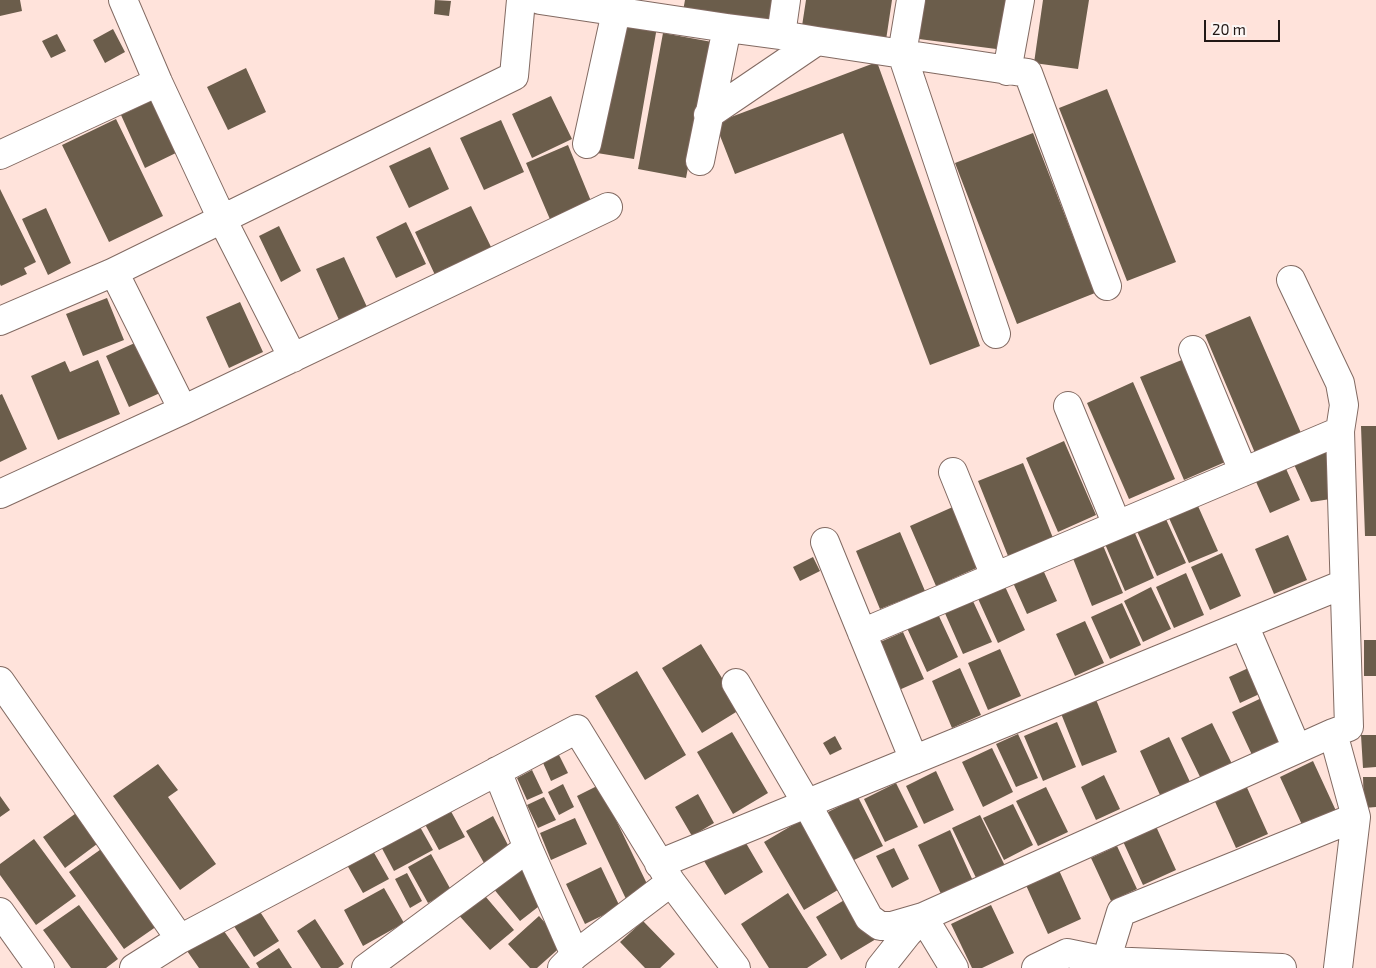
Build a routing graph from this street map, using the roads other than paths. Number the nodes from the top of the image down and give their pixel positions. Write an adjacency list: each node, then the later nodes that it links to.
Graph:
1 (123, 0): 14 (street)
2 (521, 0): 20 (street)
3 (540, 0): 8 (street)
4 (786, 0): 10 (street)
5 (911, 0): 12 (street)
6 (1020, 0): 13 (street)
7 (666, 9): 8 (street); 9 (street)
8 (616, 12): 16 (street)
9 (726, 28): 10 (street); 15 (street)
10 (781, 35): 11 (street)
11 (817, 42): 12 (street); 15 (street)
12 (902, 54): 13 (street); 25 (street)
13 (1007, 71): 23 (street)
14 (158, 82): 17 (street); 20 (street)
15 (708, 115): 18 (street)
16 (587, 144)
17 (0, 155)
18 (700, 161)
19 (608, 207): 27 (street)
20 (222, 219): 21 (street); 27 (street)
21 (114, 272): 24 (street); 29 (street)
22 (1291, 280): 30 (street)
23 (1107, 286)
24 (0, 320)
25 (996, 334)
26 (1193, 350): 32 (street)
27 (293, 358): 29 (street)
28 (1068, 406): 34 (street)
29 (183, 410): 33 (street)
30 (1340, 430): 32 (street); 37 (street)
31 (953, 472): 36 (street)
32 (1243, 472): 34 (street)
33 (0, 494)
34 (1117, 525): 36 (street)
35 (825, 542): 39 (street)
36 (995, 576): 39 (street)
37 (1344, 584): 38 (street); 42 (street)
38 (1244, 624): 43 (street); 44 (street)
39 (862, 633): 44 (street)
40 (0, 680): 52 (street)
41 (736, 683): 46 (street)
42 (1333, 733): 43 (street); 47 (street)
43 (1297, 749): 51 (street)
44 (914, 760): 46 (street)
45 (497, 771): 48 (street); 49 (street); 52 (street)
46 (807, 804): 49 (street); 51 (street)
47 (1356, 817): 54 (street); 63 (street)
48 (528, 848): 55 (street); 58 (street)
49 (665, 873): 55 (street); 59 (street)
50 (0, 912): 56 (street)
51 (915, 926): 53 (street); 60 (street)
52 (180, 939): 57 (street)
53 (948, 959)
54 (1106, 960): 61 (street); 62 (street)
55 (568, 961)
56 (40, 968)
57 (134, 968)
58 (366, 968)
59 (736, 968)
60 (880, 968)
61 (1036, 968)
62 (1282, 968)
63 (1338, 968)

